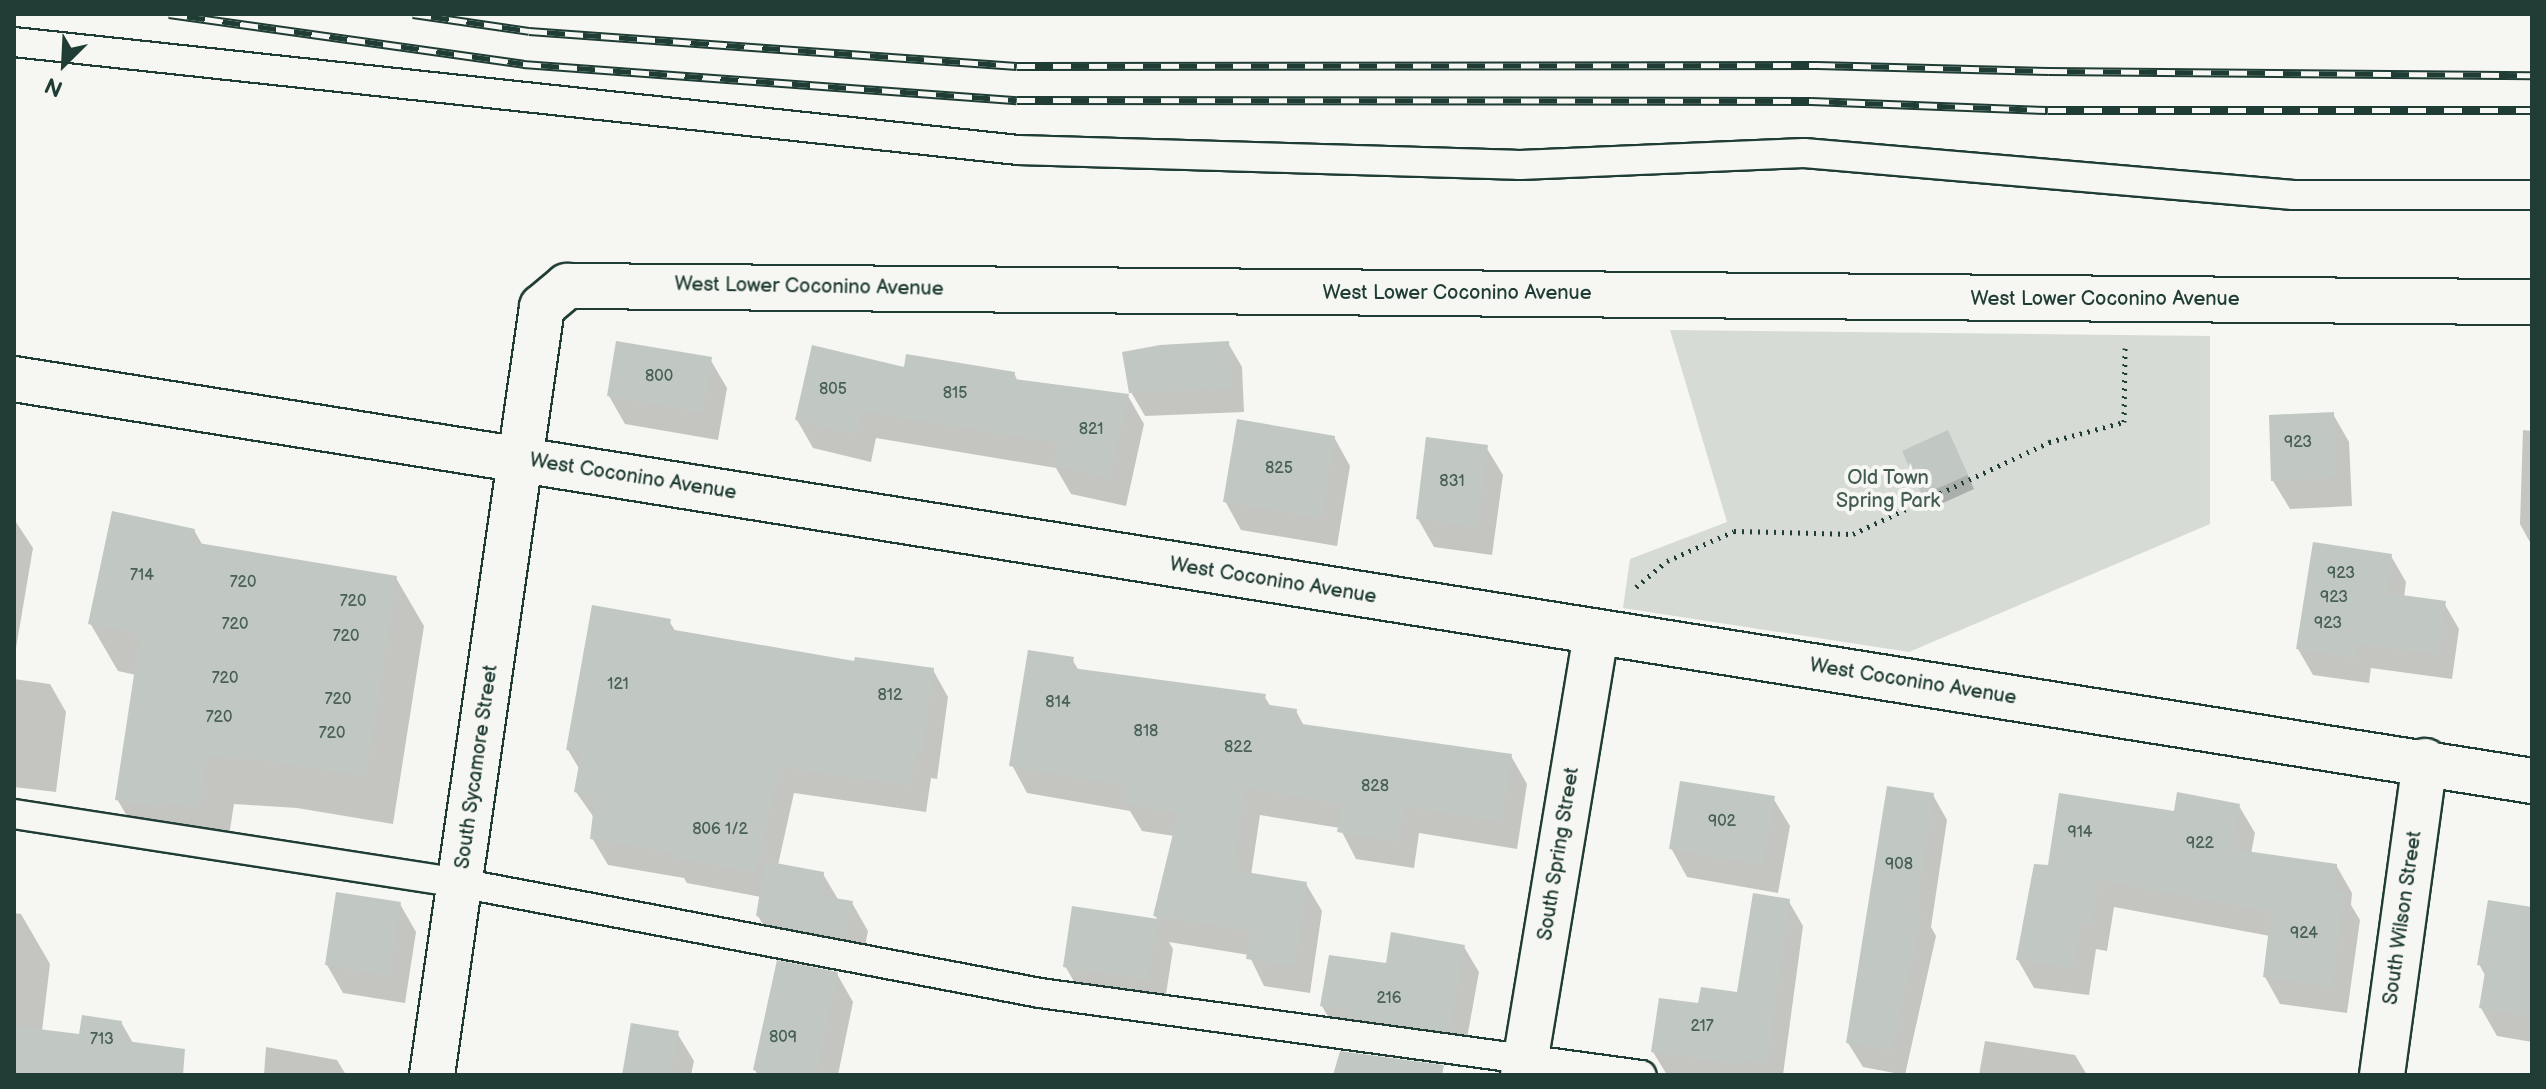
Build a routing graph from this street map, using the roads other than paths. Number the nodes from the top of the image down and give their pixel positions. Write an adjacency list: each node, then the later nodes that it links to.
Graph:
1 (14, 42): 2 (lane)
2 (2532, 195)
3 (2532, 302): 5 (street, West Lower Coconino Avenue)
4 (14, 379): 5 (street, West Coconino Avenue)
5 (522, 459): 6 (street, West Coconino Avenue); 10 (street, South Sycamore Street)
6 (1596, 633): 7 (street, West Coconino Avenue); 11 (street, South Spring Street)
7 (2425, 761): 8 (street, West Coconino Avenue); 14 (street, South Wilson Street)
8 (2532, 781)
9 (14, 814): 10 (lane)
10 (460, 883): 11 (lane); 12 (street, South Sycamore Street)
11 (1524, 1067): 13 (lane)
12 (432, 1075)
13 (1641, 1075)
14 (2382, 1075)

